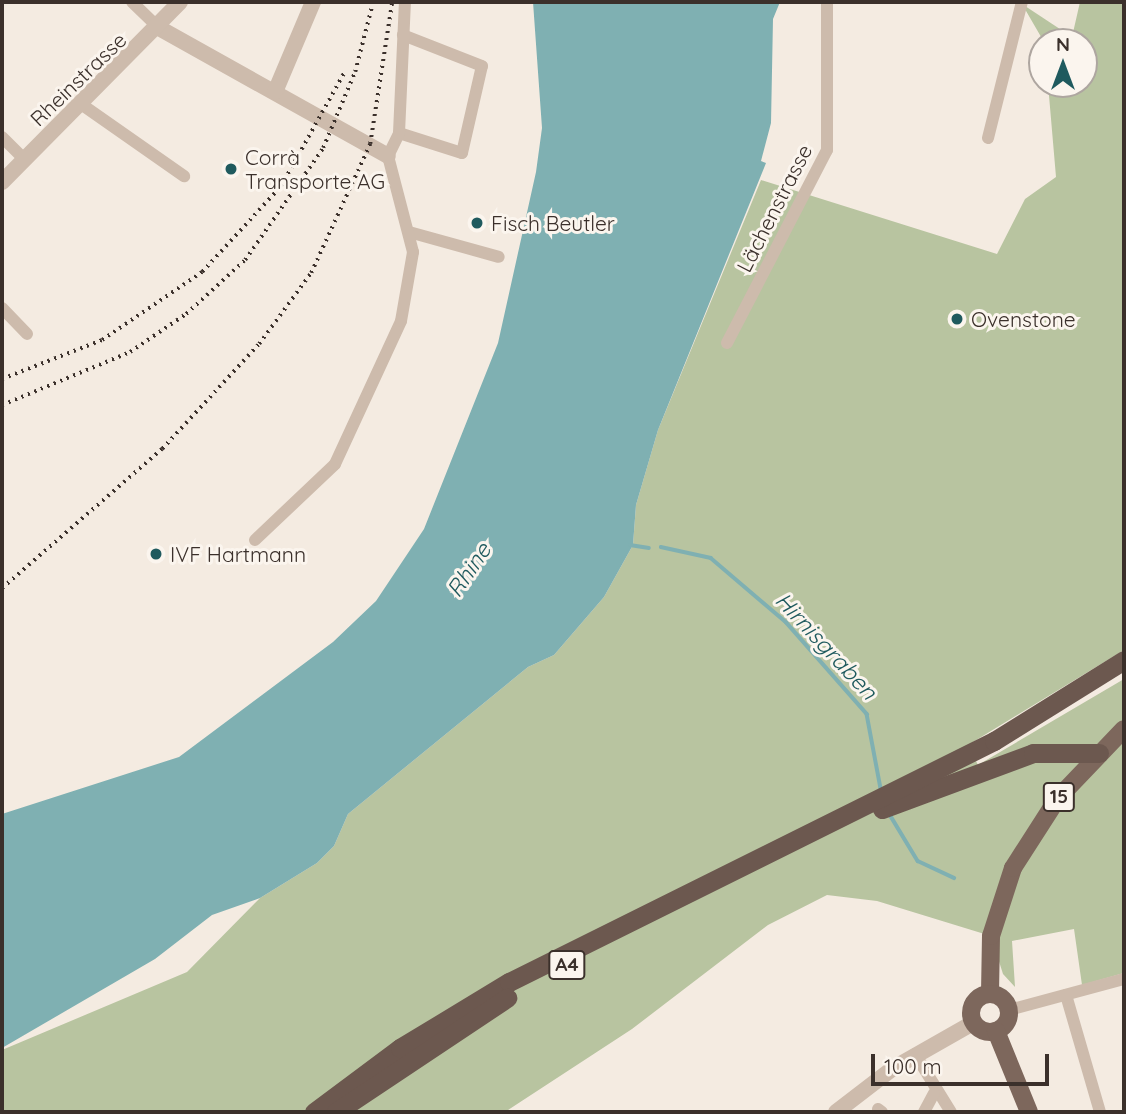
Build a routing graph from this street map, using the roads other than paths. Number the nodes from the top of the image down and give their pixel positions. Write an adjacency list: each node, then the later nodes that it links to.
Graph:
1 (132, 2): 7 (street)
2 (180, 2): 7 (street, Rheinstrasse)
3 (313, 2): 9 (street)
4 (405, 2): 8 (street)
5 (827, 2): 22 (street, Lächenstrasse)
6 (1022, 3): 13 (street)
7 (159, 28): 9 (street); 10 (street, Rheinstrasse)
8 (404, 35): 11 (street); 11 (street)
9 (275, 92): 14 (street)
10 (81, 104): 15 (street, Rheinstrasse); 16 (street)
11 (399, 133): 14 (street)
12 (2, 137): 15 (street)
13 (988, 138)
14 (388, 156): 18 (street)
15 (25, 160): 17 (street, Rheinstrasse)
16 (184, 176)
17 (2, 182)
18 (409, 232): 19 (street); 23 (street)
19 (499, 257)
20 (2, 308): 21 (street)
21 (27, 334)
22 (727, 343)
23 (255, 540)
24 (1124, 660): 28 (highway, A4)
25 (1124, 673): 28 (highway, A4)
26 (1124, 729): 27 (main road, 15)
27 (1090, 751): 28 (highway); 31 (main road, 15)
28 (926, 785): 29 (highway, A4); 29 (highway, A4)
29 (848, 820): 38 (highway, A4)
30 (1124, 979): 32 (street)
31 (990, 993): 33 (main road); 34 (main road)
32 (1066, 995): 33 (street); 43 (street)
33 (1009, 1010): 35 (main road)
34 (973, 1023): 35 (main road); 36 (street)
35 (996, 1031): 42 (main road)
36 (915, 1055): 37 (street); 39 (street)
37 (934, 1093): 40 (street); 41 (street)
38 (321, 1110)
39 (836, 1112)
40 (924, 1112)
41 (950, 1112)
42 (1030, 1112)
43 (1100, 1112)

